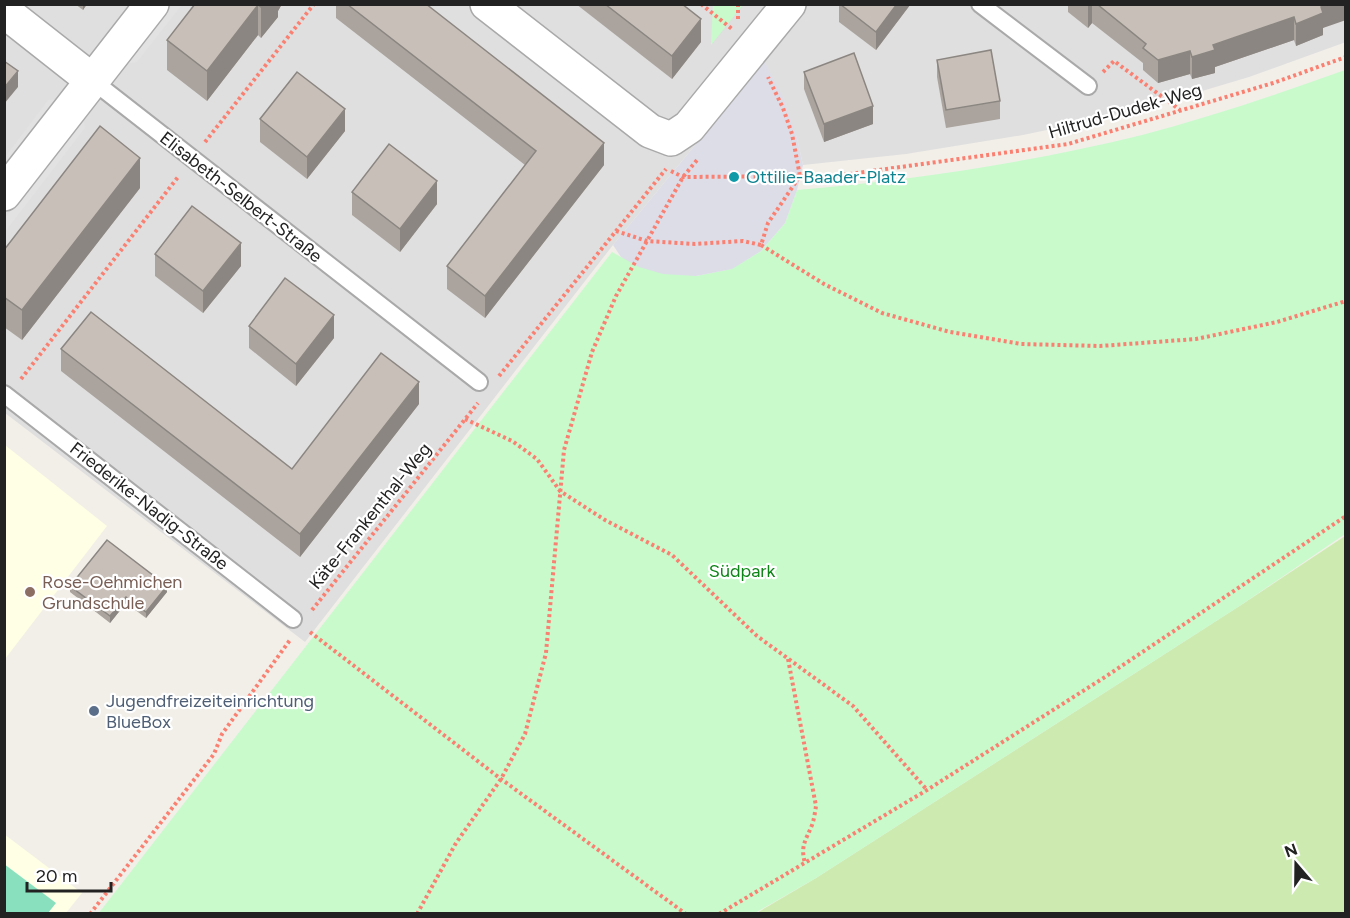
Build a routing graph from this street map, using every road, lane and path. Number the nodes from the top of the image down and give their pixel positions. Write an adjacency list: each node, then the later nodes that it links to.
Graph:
1 (152, 4): 10 (street)
2 (314, 4): 14 (path)
3 (487, 4): 13 (street)
4 (701, 4): 8 (path)
5 (789, 4): 8 (street)
6 (980, 4): 11 (lane)
7 (4, 10): 10 (street, Elisabeth-Selbert-Straße)
8 (744, 41): 13 (street); 15 (path)
9 (1346, 57): 12 (path, Hiltrud-Dudek-Weg)
10 (93, 81): 14 (lane, Elisabeth-Selbert-Straße); 16 (street)
11 (1088, 86): 12 (path)
12 (1180, 110): 15 (path, Hiltrud-Dudek-Weg)
13 (668, 153): 15 (path); 17 (path, Käte-Frankenthal-Weg)
14 (192, 159): 21 (lane, Elisabeth-Selbert-Straße); 22 (path)
15 (800, 176): 19 (path)
16 (4, 194)
17 (616, 231): 18 (path); 21 (path, Käte-Frankenthal-Weg)
18 (647, 241): 19 (path); 24 (path)
19 (761, 245): 20 (path)
20 (1346, 301)
21 (486, 387): 23 (path, Käte-Frankenthal-Weg)
22 (6, 395): 26 (lane, Friederike-Nadig-Straße)
23 (465, 419): 24 (path); 26 (path, Käte-Frankenthal-Weg)
24 (560, 491): 28 (path); 29 (path)
25 (1346, 516): 30 (path)
26 (298, 623): 32 (path, Käte-Frankenthal-Weg)
27 (310, 632): 29 (path)
28 (788, 658): 30 (path); 31 (path)
29 (501, 779): 33 (path); 34 (path)
30 (927, 790): 31 (path)
31 (805, 863): 35 (path)
32 (90, 914)
33 (417, 914)
34 (686, 914)
35 (719, 914)

